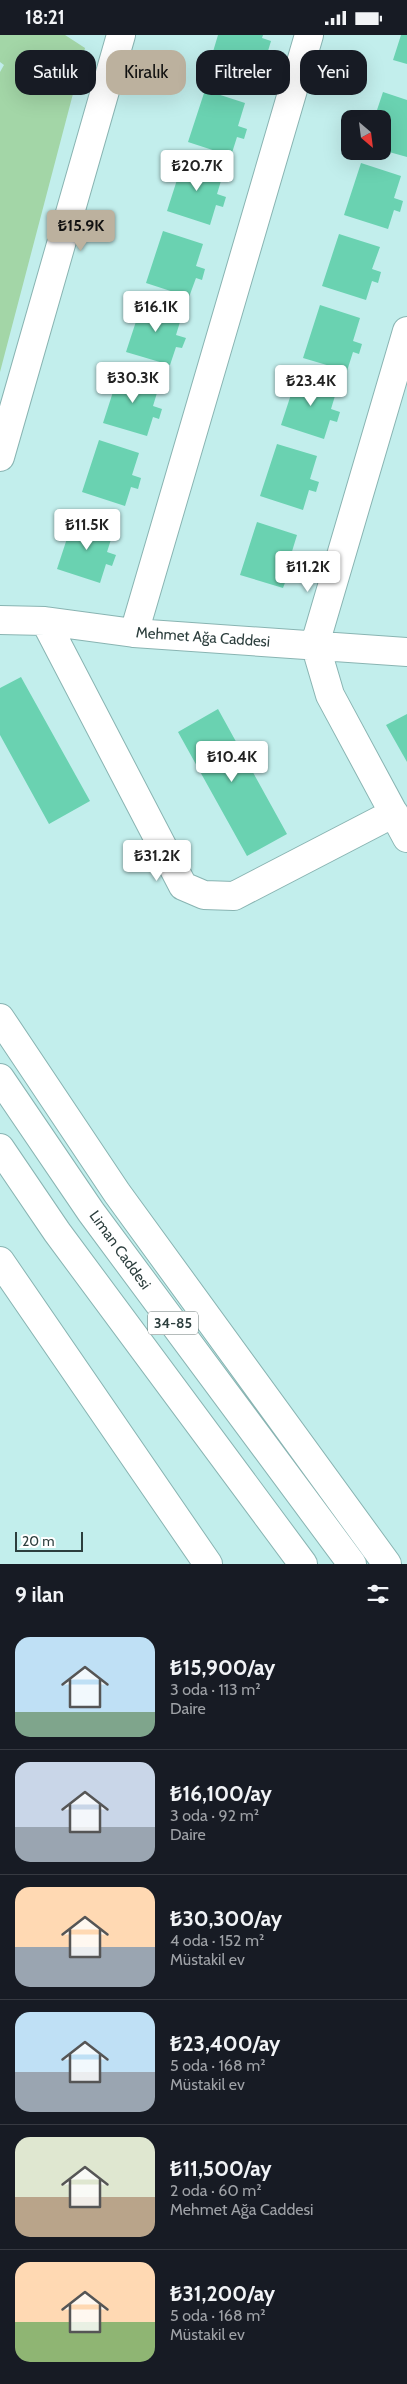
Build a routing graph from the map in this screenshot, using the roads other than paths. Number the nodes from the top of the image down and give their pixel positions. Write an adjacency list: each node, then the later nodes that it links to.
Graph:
1 (309, 35): 7 (main road)
2 (118, 37): 4 (main road)
3 (407, 331): 8 (main road)
4 (0, 457)
5 (0, 620): 6 (main road, Mehmet Ağa Caddesi)
6 (45, 621): 7 (main road, Mehmet Ağa Caddesi); 10 (main road)
7 (134, 633): 8 (main road, Mehmet Ağa Caddesi)
8 (315, 644): 9 (main road, Mehmet Ağa Caddesi); 10 (main road)
9 (407, 652)
10 (394, 813): 11 (main road)
11 (407, 837)
12 (0, 1018): 19 (main road)
13 (0, 1077): 18 (main road, Liman Caddesi / 34-85)
14 (0, 1148): 17 (main road, 34-85)
15 (0, 1261): 16 (main road)
16 (208, 1564)
17 (303, 1564)
18 (352, 1564)
19 (387, 1564)

